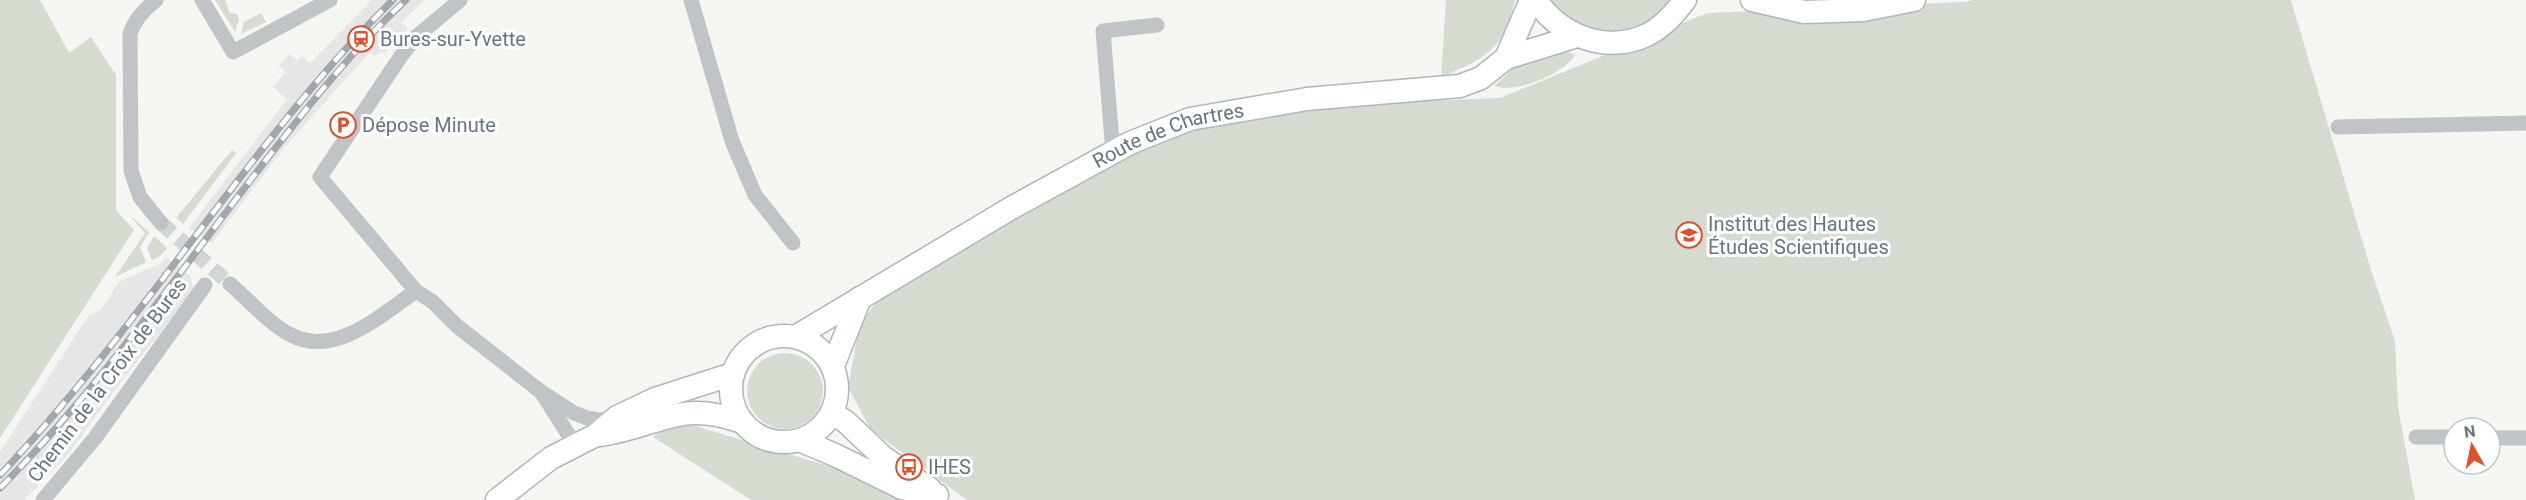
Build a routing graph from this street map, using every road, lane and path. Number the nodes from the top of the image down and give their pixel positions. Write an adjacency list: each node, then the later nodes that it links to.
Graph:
1 (156, 0): 17 (street)
2 (201, 0): 3 (street)
3 (330, 0)
4 (460, 0): 21 (street)
5 (691, 0): 18 (street)
6 (1531, 0): 13 (main road, Route de Chartres)
7 (1536, 0): 12 (main road)
8 (1685, 0): 12 (main road)
9 (1752, 0): 10 (main road)
10 (1914, 0)
11 (1156, 24): 16 (street)
12 (1577, 36): 13 (main road, Route de Chartres)
13 (1506, 58): 16 (main road, Route de Chartres)
14 (2526, 123): 15 (street)
15 (2338, 127)
16 (1113, 153): 22 (main road, Route de Chartres)
17 (161, 224)
18 (794, 243)
19 (230, 284): 21 (street)
20 (205, 285): 37 (street, Chemin de la Croix de Bures)
21 (416, 291): 26 (street)
22 (860, 298): 23 (main road, Route de Chartres); 24 (main road)
23 (797, 336): 24 (main road); 25 (main road)
24 (833, 366): 27 (main road)
25 (732, 374): 28 (main road); 29 (main road)
26 (540, 391): 28 (street); 34 (street)
27 (832, 414): 35 (main road); 36 (main road)
28 (617, 417): 34 (main road)
29 (742, 422): 34 (main road); 35 (main road)
30 (2416, 436): 31 (street)
31 (2442, 437)
32 (2502, 438): 33 (street)
33 (2526, 438)
34 (586, 440): 38 (main road)
35 (799, 440): 36 (main road)
36 (940, 498)
37 (43, 500)
38 (497, 500)

